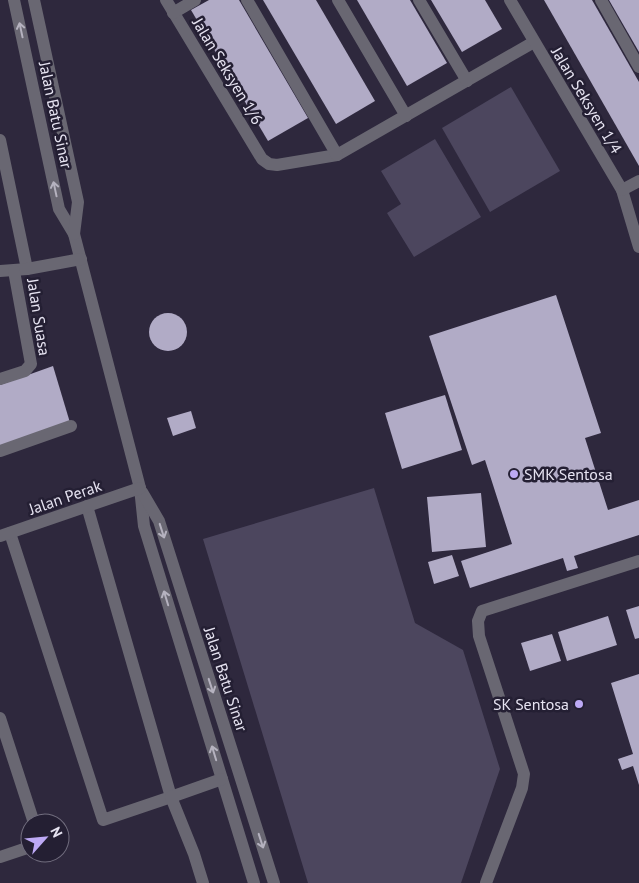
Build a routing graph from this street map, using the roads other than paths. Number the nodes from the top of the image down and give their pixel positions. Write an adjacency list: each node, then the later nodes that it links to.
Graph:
1 (14, 0): 19 (street, Jalan Batu Sinar, one-way to 1)
2 (34, 0): 19 (street, Jalan Batu Sinar)
3 (166, 0): 10 (street, Jalan Seksyen 1/6)
4 (195, 0): 10 (street)
5 (246, 0): 16 (street)
6 (338, 0): 14 (street)
7 (419, 0): 13 (street)
8 (510, 0): 11 (street, Jalan Seksyen 1/4)
9 (601, 0): 12 (street)
10 (173, 13): 16 (street, Jalan Seksyen 1/6)
11 (534, 42): 13 (street); 18 (street, Jalan Seksyen 1/4)
12 (639, 67)
13 (467, 81): 14 (street)
14 (406, 116): 16 (street)
15 (0, 140): 23 (street)
16 (338, 155)
17 (639, 181): 18 (street)
18 (622, 190): 20 (street, Jalan Seksyen 1/4)
19 (74, 234): 21 (street, Jalan Batu Sinar)
20 (639, 247)
21 (80, 259): 23 (street); 27 (street, Jalan Batu Sinar)
22 (0, 270): 23 (street)
23 (21, 270): 24 (street, Jalan Suasa)
24 (0, 379)
25 (71, 426): 26 (street)
26 (0, 451)
27 (140, 488): 28 (street, Jalan Perak); 32 (street, Jalan Batu Sinar, one-way to 27); 39 (street, Jalan Batu Sinar, one-way to 39)
28 (87, 506): 29 (street, Jalan Perak); 33 (street)
29 (5, 535): 33 (street)
30 (639, 561): 40 (street)
31 (0, 718): 34 (street)
32 (222, 779): 33 (street); 38 (street, Jalan Batu Sinar)
33 (171, 797): 37 (street)
34 (31, 813)
35 (20, 850): 36 (street)
36 (0, 857)
37 (203, 883)
38 (254, 883)
39 (274, 883)
40 (486, 883)

